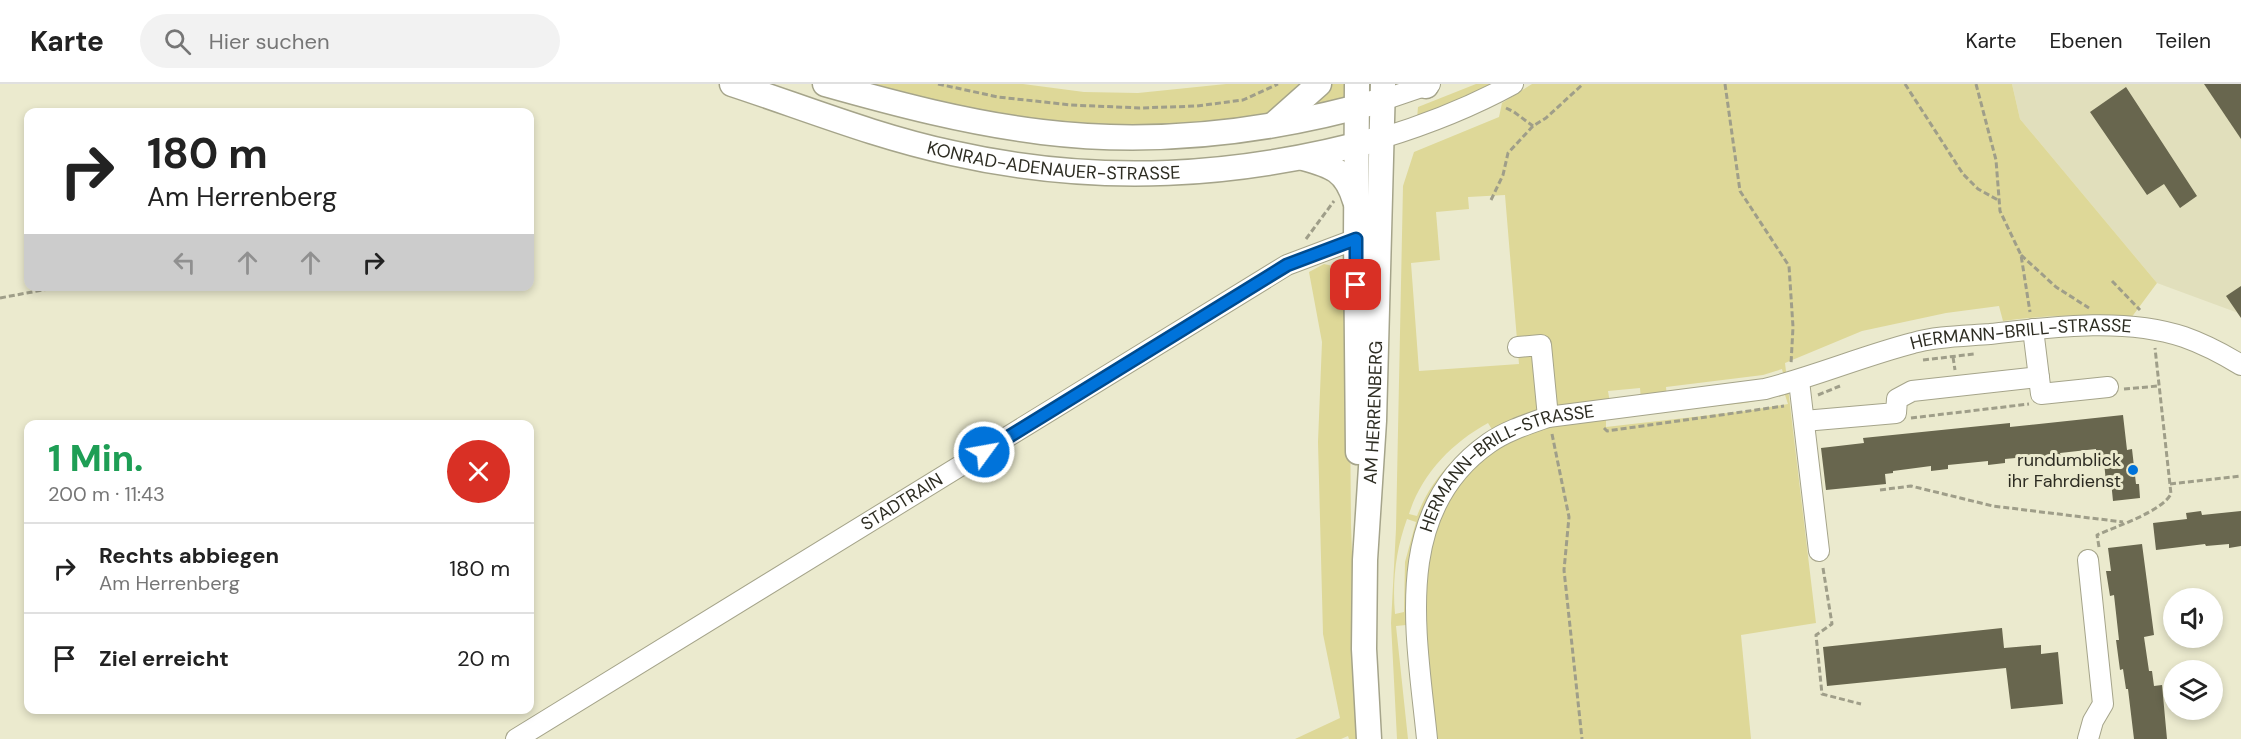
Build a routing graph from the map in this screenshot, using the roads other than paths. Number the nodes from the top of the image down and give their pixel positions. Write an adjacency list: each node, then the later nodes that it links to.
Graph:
1 (732, 84): 12 (main road, KONRAD-ADENAUER-STRASSE)
2 (825, 84): 9 (main road, KONRAD-ADENAUER-STRASSE)
3 (1320, 84): 9 (main road)
4 (1357, 84): 8 (main road, AM HERRENBERG)
5 (1513, 84): 10 (street)
6 (1425, 85): 7 (street)
7 (1383, 92): 8 (main road, KONRAD-ADENAUER-STRASSE); 10 (main road, AM HERRENBERG)
8 (1357, 108): 9 (main road, KONRAD-ADENAUER-STRASSE); 11 (main road, AM HERRENBERG)
9 (1270, 127)
10 (1382, 138): 11 (main road, KONRAD-ADENAUER-STRASSE); 24 (main road, AM HERRENBERG)
11 (1356, 146): 12 (main road, KONRAD-ADENAUER-STRASSE); 13 (main road, AM HERRENBERG)
12 (1303, 158): 13 (main road)
13 (1345, 204): 14 (main road, AM HERRENBERG)
14 (1356, 239): 24 (main road, AM HERRENBERG); 26 (street, STADTRAIN)
15 (2033, 329): 17 (street, HERMANN-BRILL-STRASSE); 18 (street, HERMANN-BRILL-STRASSE); 19 (street)
16 (1518, 346): 22 (street)
17 (2241, 365)
18 (1794, 382): 21 (street); 22 (street, HERMANN-BRILL-STRASSE)
19 (2040, 386): 20 (street); 21 (street)
20 (2108, 387)
21 (1803, 412): 23 (street)
22 (1548, 417): 28 (street, HERMANN-BRILL-STRASSE)
23 (1820, 550)
24 (1365, 560): 27 (main road, AM HERRENBERG)
25 (2088, 560): 29 (street)
26 (516, 739)
27 (1369, 739)
28 (1427, 739)
29 (2088, 739)

